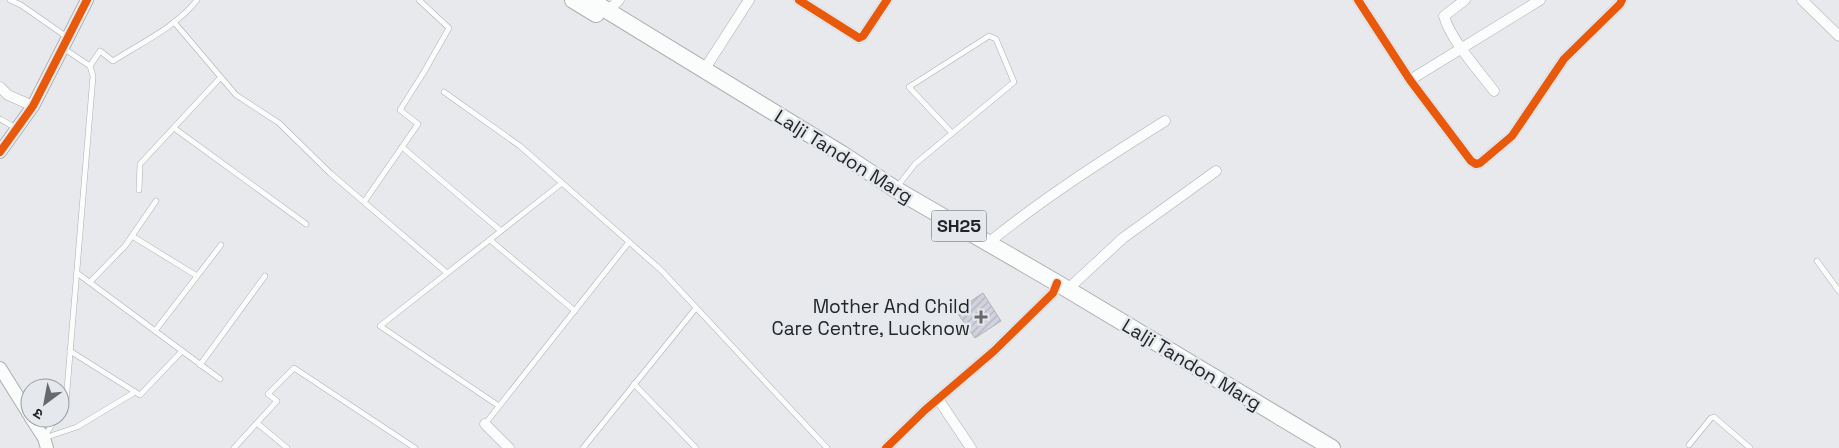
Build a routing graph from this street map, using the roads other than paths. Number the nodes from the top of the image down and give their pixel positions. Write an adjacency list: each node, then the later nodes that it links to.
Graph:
1 (10, 0): 15 (lane)
2 (87, 0): 20 (street)
3 (197, 0): 17 (lane)
4 (419, 0): 35 (lane)
5 (573, 0): 18 (main road, Lalji Tandon Marg / SH25)
6 (590, 0): 16 (main road, Lalji Tandon Marg / SH25)
7 (749, 0): 23 (street)
8 (799, 0): 9 (street)
9 (887, 0)
10 (1465, 0): 21 (street)
11 (1540, 0): 21 (street)
12 (1622, 0): 25 (street)
13 (1802, 0): 19 (street)
14 (1360, 1): 25 (street)
15 (22, 2): 20 (lane)
16 (613, 6): 18 (main road, Lalji Tandon Marg / SH25)
17 (174, 22): 22 (lane); 24 (lane)
18 (627, 28): 23 (main road, Lalji Tandon Marg / SH25); 40 (main road, Lalji Tandon Marg / SH25)
19 (1839, 36)
20 (65, 43): 22 (lane); 29 (street)
21 (1462, 48): 25 (street); 27 (street)
22 (90, 66): 51 (lane)
23 (704, 70): 40 (main road, Lalji Tandon Marg / SH25)
24 (220, 78): 33 (lane); 42 (lane)
25 (1410, 80)
26 (0, 87): 29 (street)
27 (1494, 91)
28 (444, 92): 38 (lane)
29 (32, 106): 32 (street)
30 (0, 119): 32 (lane)
31 (1165, 121): 48 (street)
32 (16, 128): 36 (street)
33 (174, 128): 39 (lane); 43 (lane)
34 (952, 133): 34 (lane); 40 (lane)
35 (402, 147): 42 (lane); 44 (lane)
36 (0, 152)
37 (1216, 171): 56 (street)
38 (562, 183): 44 (lane); 47 (lane)
39 (139, 190)
40 (894, 193): 48 (main road, Lalji Tandon Marg / SH25); 56 (main road, Lalji Tandon Marg / SH25)
41 (156, 201): 45 (lane)
42 (364, 202): 52 (lane)
43 (306, 224)
44 (501, 231): 46 (lane)
45 (132, 236): 53 (lane); 55 (lane)
46 (490, 240): 52 (lane); 59 (lane)
47 (629, 242): 58 (lane); 59 (lane)
48 (988, 243): 56 (main road, Lalji Tandon Marg / SH25)
49 (221, 245): 53 (lane)
50 (1817, 261): 57 (lane)
51 (77, 273): 55 (lane); 61 (lane)
52 (448, 273): 71 (lane)
53 (197, 276): 60 (lane)
54 (264, 276): 63 (lane)
55 (90, 282): 60 (lane)
56 (1059, 288): 69 (street); 76 (main road, Lalji Tandon Marg / SH25)
57 (1839, 291)
58 (696, 308): 67 (lane); 85 (lane)
59 (575, 311): 71 (lane)
60 (155, 331): 62 (lane)
61 (70, 351): 65 (lane); 68 (lane)
62 (182, 351): 63 (lane); 68 (lane)
63 (200, 365): 66 (lane)
64 (0, 368): 70 (street)
65 (68, 378)
66 (220, 379)
67 (634, 384): 83 (lane); 84 (lane)
68 (135, 392): 77 (lane)
69 (938, 399): 86 (street); 87 (street)
70 (20, 401)
71 (499, 406): 73 (lane)
72 (257, 423): 79 (lane); 80 (lane); 81 (lane)
73 (485, 424): 82 (street)
74 (36, 428): 77 (street)
75 (52, 428): 77 (lane)
76 (1300, 435): 88 (main road, Lalji Tandon Marg / SH25); 89 (main road, Lalji Tandon Marg / SH25)
77 (45, 443)
78 (1689, 445): 90 (lane)
79 (234, 448)
80 (287, 448)
81 (415, 448)
82 (509, 448)
83 (583, 448)
84 (696, 448)
85 (827, 448)
86 (886, 448)
87 (970, 448)
88 (1312, 448)
89 (1332, 448)
90 (1750, 448)

